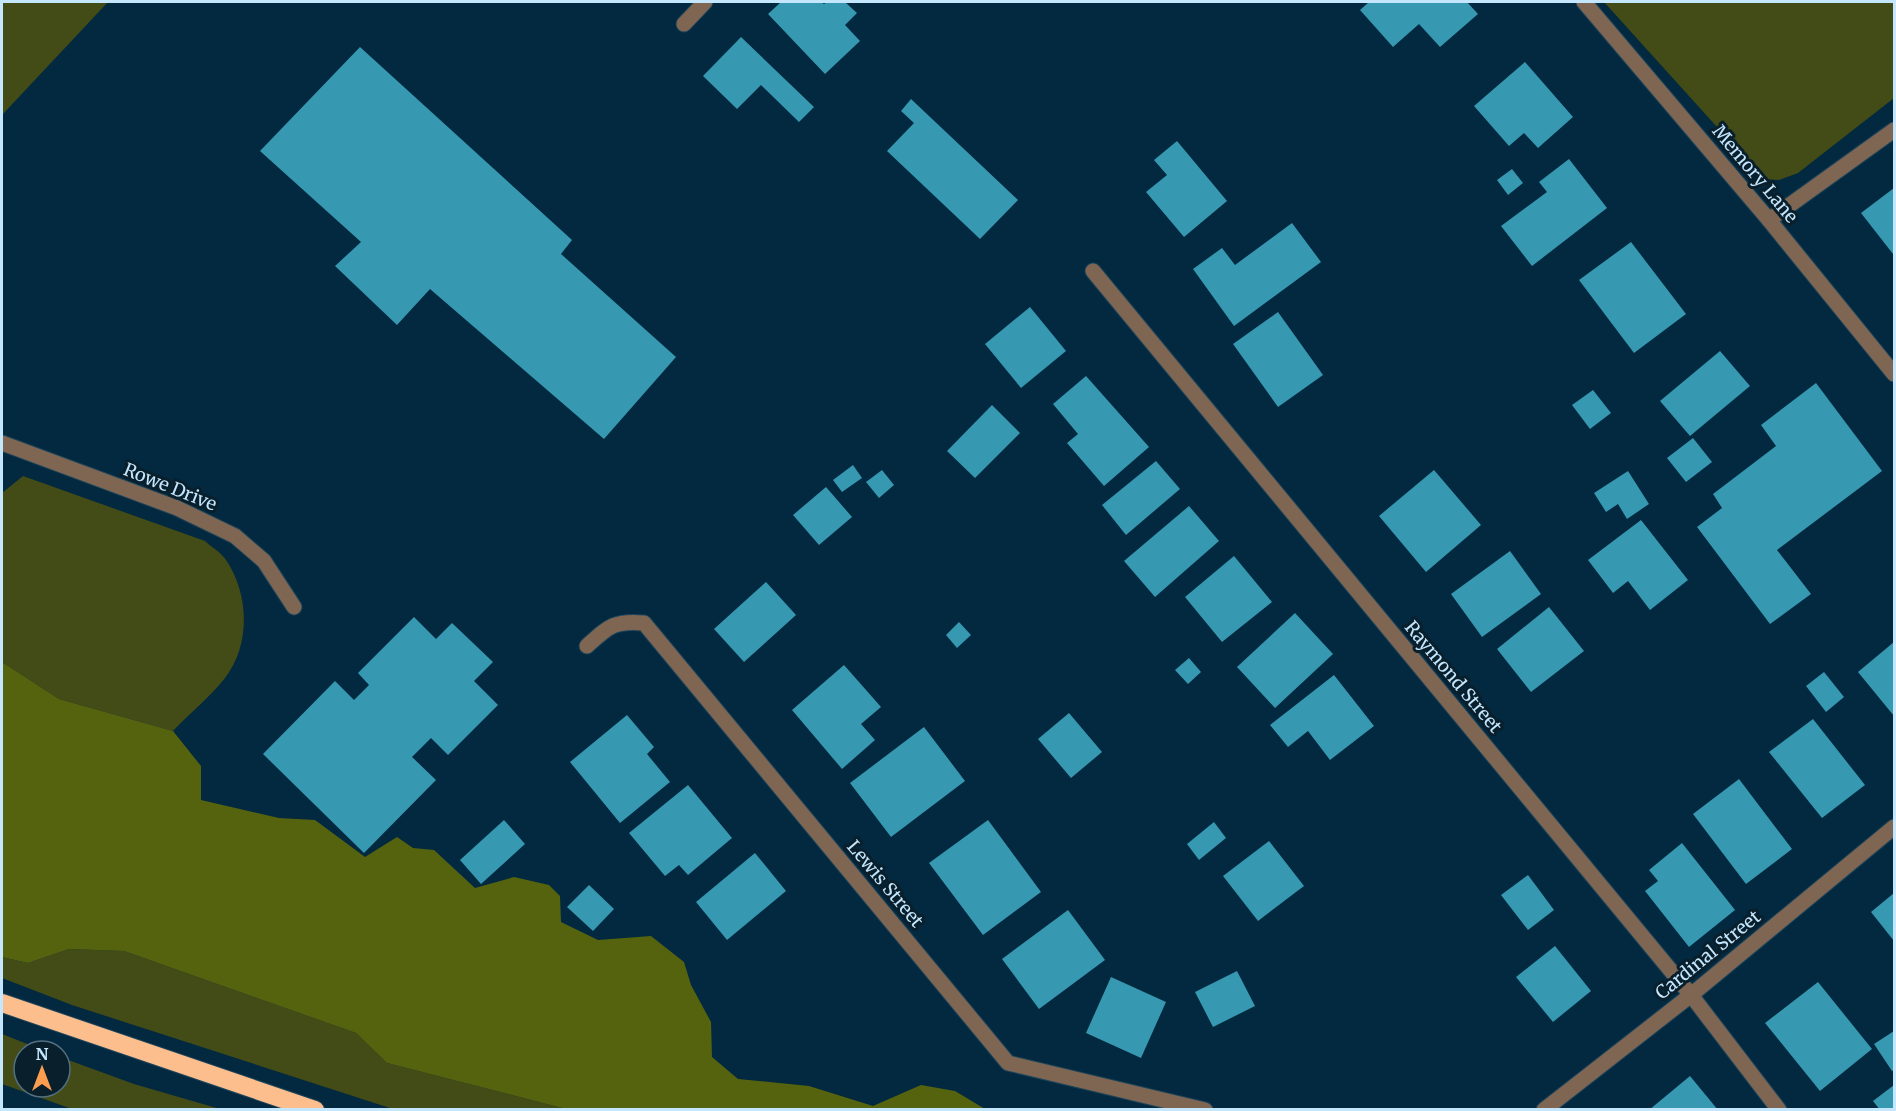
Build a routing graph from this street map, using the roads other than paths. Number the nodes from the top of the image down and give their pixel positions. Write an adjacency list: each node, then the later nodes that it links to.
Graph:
1 (705, 2): 3 (street)
2 (1584, 2): 5 (street, Memory Lane)
3 (684, 24)
4 (1894, 130): 5 (street)
5 (1768, 220): 7 (street, Memory Lane)
6 (1093, 271): 12 (street, Raymond Street)
7 (1894, 374)
8 (2, 443): 9 (street, Rowe Drive)
9 (294, 607)
10 (587, 646): 15 (street, Lewis Street)
11 (1894, 827): 12 (street, Cardinal Street)
12 (1691, 995): 16 (street, Cardinal Street); 17 (street, Raymond Street)
13 (2, 1003): 14 (highway)
14 (315, 1110)
15 (1205, 1110)
16 (1544, 1110)
17 (1779, 1110)

